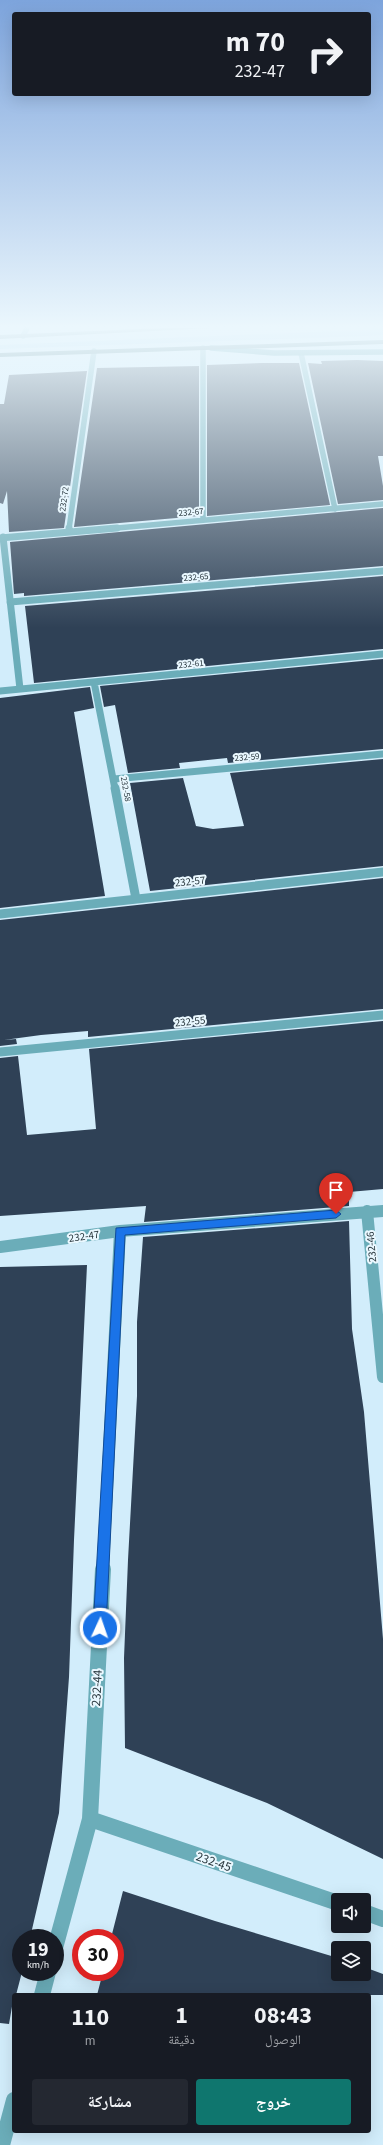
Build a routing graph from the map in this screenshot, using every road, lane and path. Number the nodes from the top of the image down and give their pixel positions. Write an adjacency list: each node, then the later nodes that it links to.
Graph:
1 (83, 428): 7 (street, 232-72)
2 (204, 428): 6 (street)
3 (318, 428): 5 (street)
4 (383, 504): 5 (street, 232-67)
5 (336, 509): 6 (street, 232-67)
6 (202, 520): 7 (street, 232-67)
7 (69, 531): 8 (street, 232-67)
8 (2, 538): 10 (street)
9 (383, 571): 10 (street, 232-65)
10 (10, 602): 13 (street)
11 (383, 654): 12 (street, 232-61)
12 (94, 682): 13 (street, 232-61); 16 (street, 232-58)
13 (20, 689): 14 (street, 232-61)
14 (0, 691)
15 (383, 754): 16 (street, 232-59)
16 (114, 779): 18 (street, 232-58)
17 (383, 872): 18 (street, 232-57)
18 (136, 899): 19 (street, 232-57)
19 (0, 914)
20 (383, 1015): 21 (street, 232-55)
21 (0, 1052)
22 (383, 1211): 23 (street, 232-47)
23 (367, 1212): 24 (street, 232-47); 26 (street, 232-46)
24 (120, 1231): 25 (street, 232-47); 27 (street, 232-44)
25 (0, 1247)
26 (383, 1377)
27 (90, 1819): 28 (street, 232-45); 31 (street, 232-44)
28 (331, 1901)
29 (371, 1915): 30 (street)
30 (383, 1919)
31 (60, 1929)
32 (46, 1981): 33 (street)
33 (43, 1993)
34 (12, 2108): 35 (street)
35 (2, 2145)

